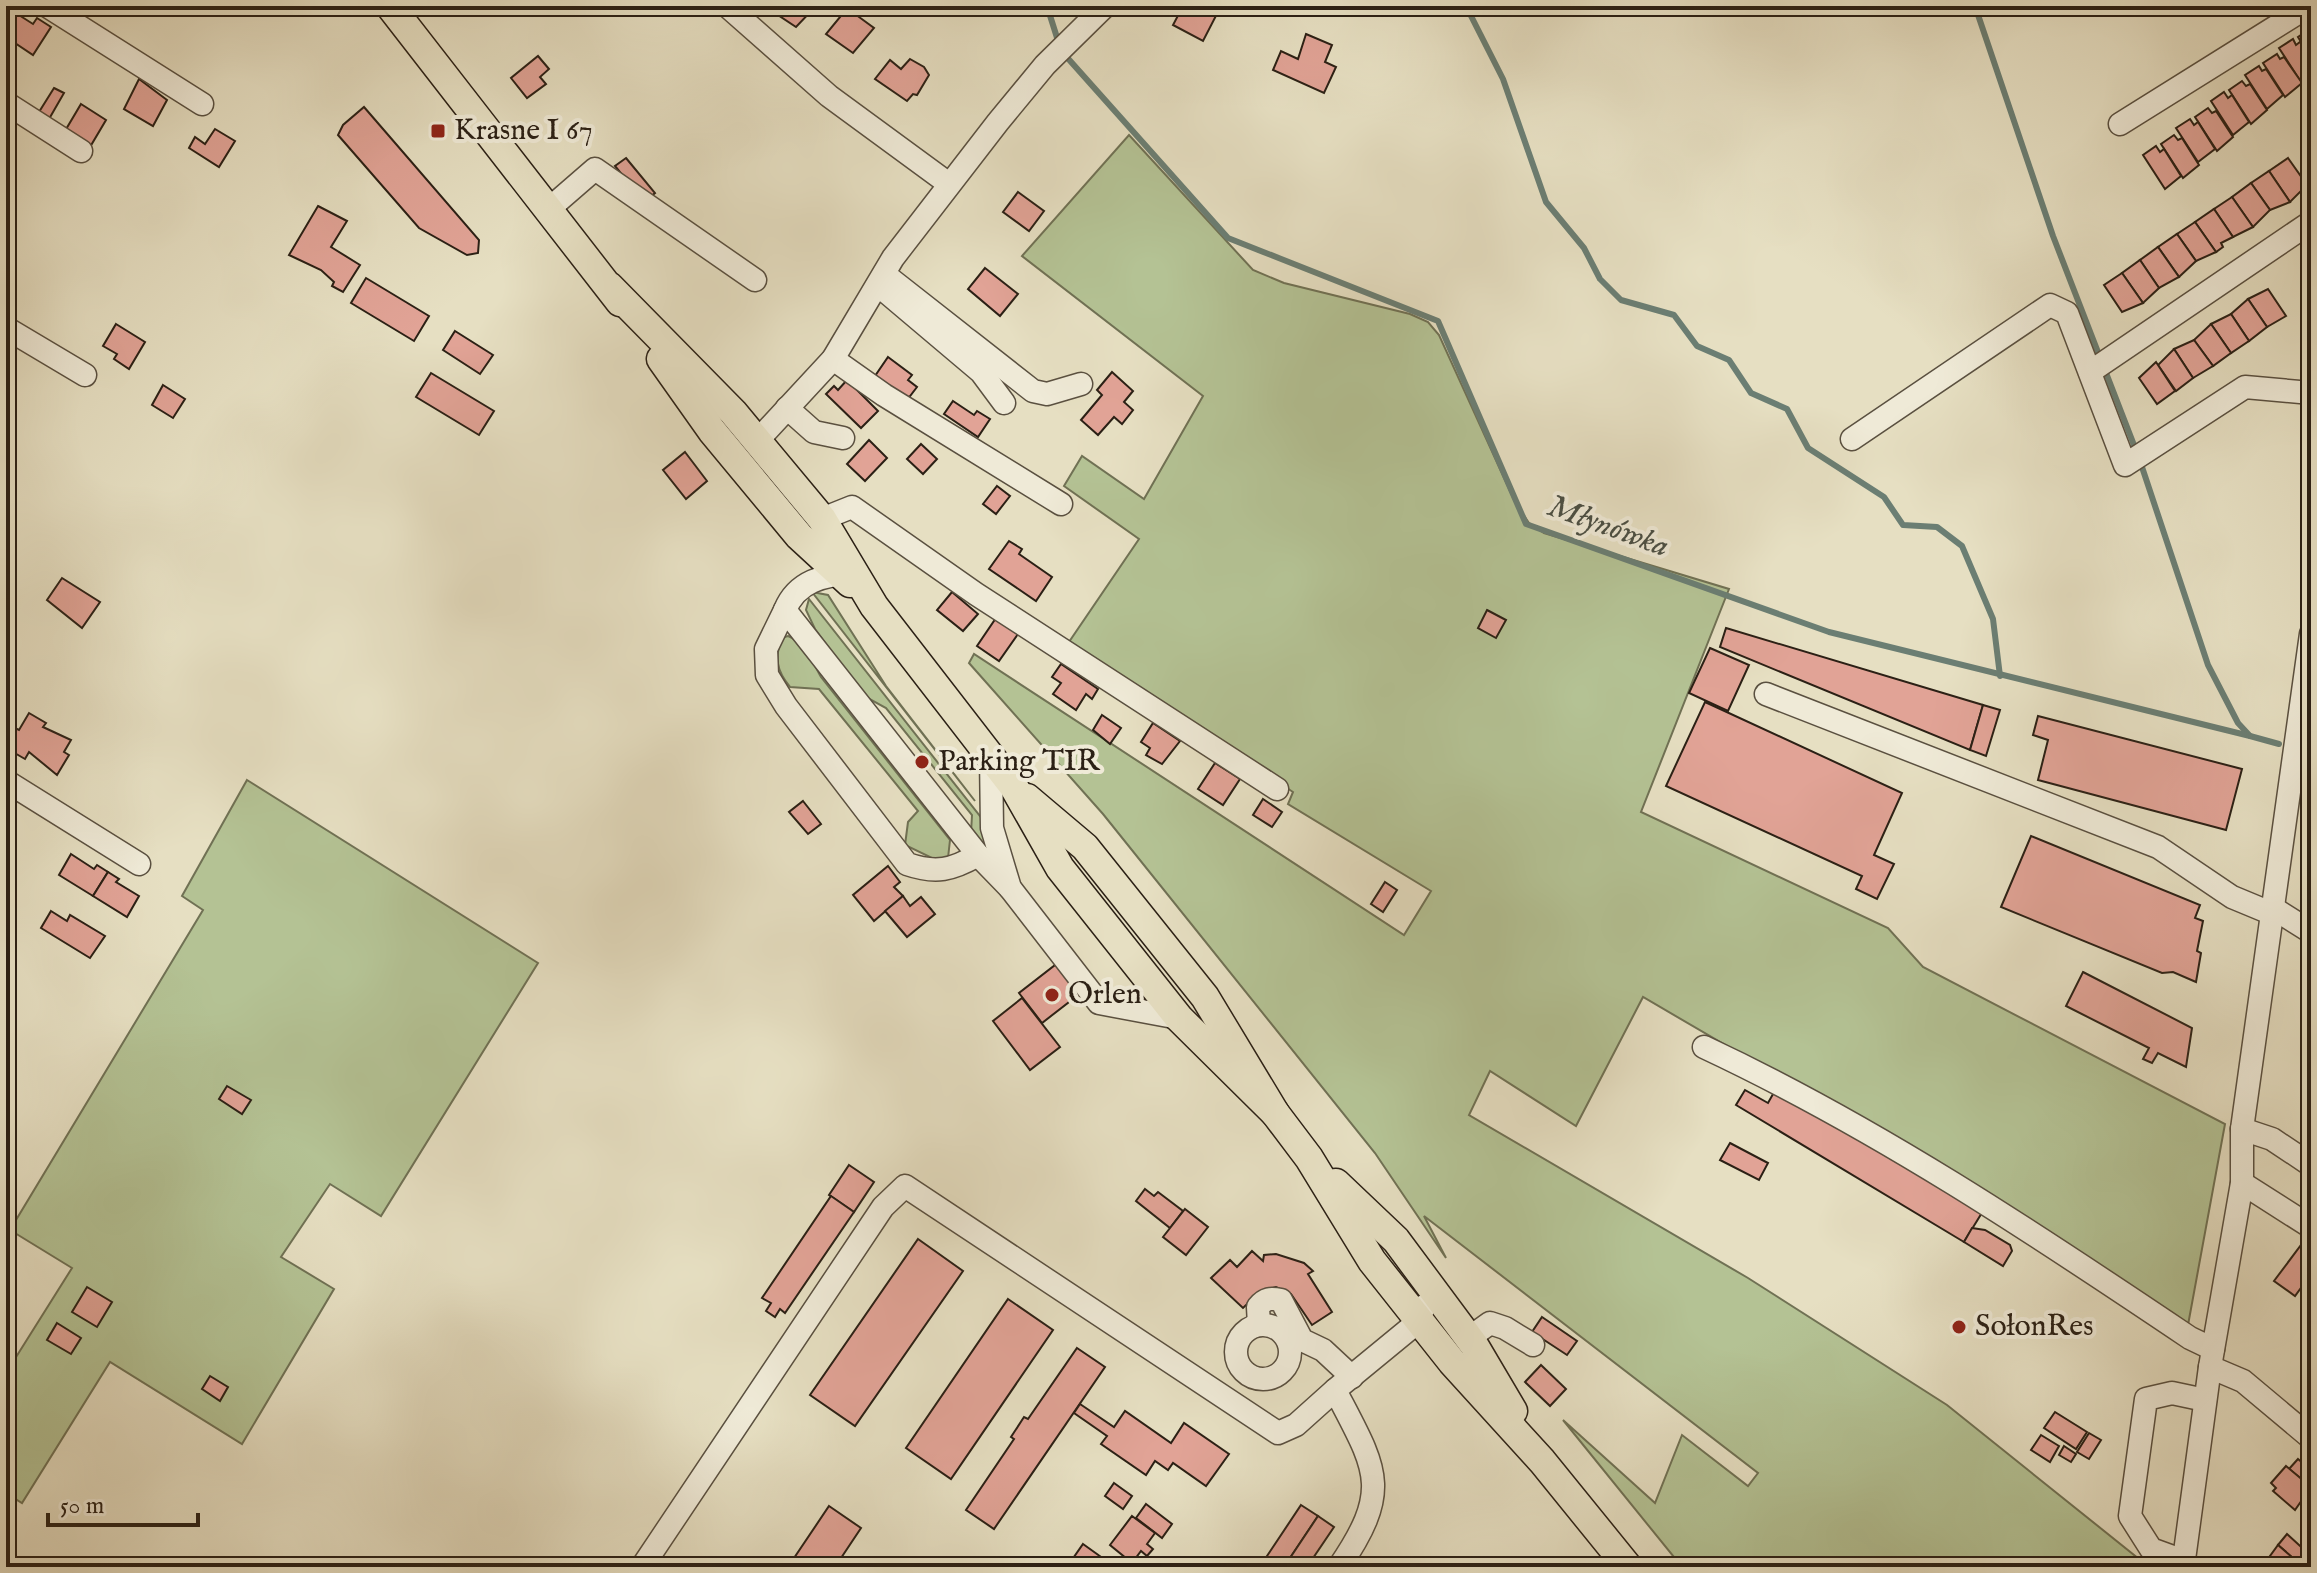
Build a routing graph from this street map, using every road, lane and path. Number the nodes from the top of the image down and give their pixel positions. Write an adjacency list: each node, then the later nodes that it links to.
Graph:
1 (47, 6): 7 (street)
2 (390, 6): 11 (main road)
3 (727, 6): 10 (street)
4 (1105, 6): 10 (street)
5 (2309, 6): 8 (street)
6 (6, 103): 9 (street)
7 (202, 104)
8 (2120, 124)
9 (81, 151)
10 (949, 184): 13 (street)
11 (550, 208): 14 (street); 15 (main road)
12 (2311, 222): 18 (street)
13 (881, 279): 17 (street); 20 (street); 22 (street)
14 (755, 280)
15 (610, 287): 26 (main road); 29 (main road)
16 (6, 328): 19 (street)
17 (833, 359): 23 (street); 27 (street)
18 (2090, 372): 21 (street); 25 (street)
19 (85, 375)
20 (1081, 384)
21 (2311, 393)
22 (1004, 403)
23 (787, 408): 24 (street); 26 (street)
24 (843, 438)
25 (1852, 439)
26 (758, 440): 28 (main road)
27 (1061, 504)
28 (822, 519): 29 (main road); 36 (street)
29 (847, 574): 30 (street); 33 (main road)
30 (785, 610): 37 (street); 37 (street)
31 (2311, 634): 40 (street)
32 (1766, 694): 40 (street)
33 (991, 756): 35 (main road); 39 (street)
34 (6, 781): 38 (street)
35 (1014, 787): 41 (main road); 43 (main road)
36 (1277, 789)
37 (978, 855): 39 (street)
38 (139, 864)
39 (1010, 888): 44 (street)
40 (2273, 911): 42 (street); 48 (street)
41 (1139, 916): 43 (street); 47 (main road)
42 (2311, 932)
43 (1149, 980): 44 (street); 45 (main road)
44 (1136, 1008): 45 (street)
45 (1179, 1018): 47 (main road)
46 (1704, 1047): 58 (street)
47 (1275, 1113): 49 (main road)
48 (2242, 1129): 50 (street); 51 (street)
49 (1309, 1158): 53 (main road); 54 (main road)
50 (2311, 1165)
51 (2242, 1183): 52 (street); 58 (street)
52 (2311, 1227)
53 (1423, 1275): 54 (street); 56 (main road)
54 (1419, 1321): 59 (street); 62 (main road)
55 (1259, 1325): 59 (street)
56 (1469, 1338): 57 (street); 62 (main road)
57 (1533, 1345)
58 (2211, 1358): 60 (street); 61 (street)
59 (1343, 1384): 64 (street); 65 (street)
60 (2205, 1400): 63 (street); 63 (street)
61 (2311, 1438)
62 (1542, 1461): 66 (main road)
63 (2183, 1564)
64 (642, 1567)
65 (1339, 1567)
66 (1628, 1567)

